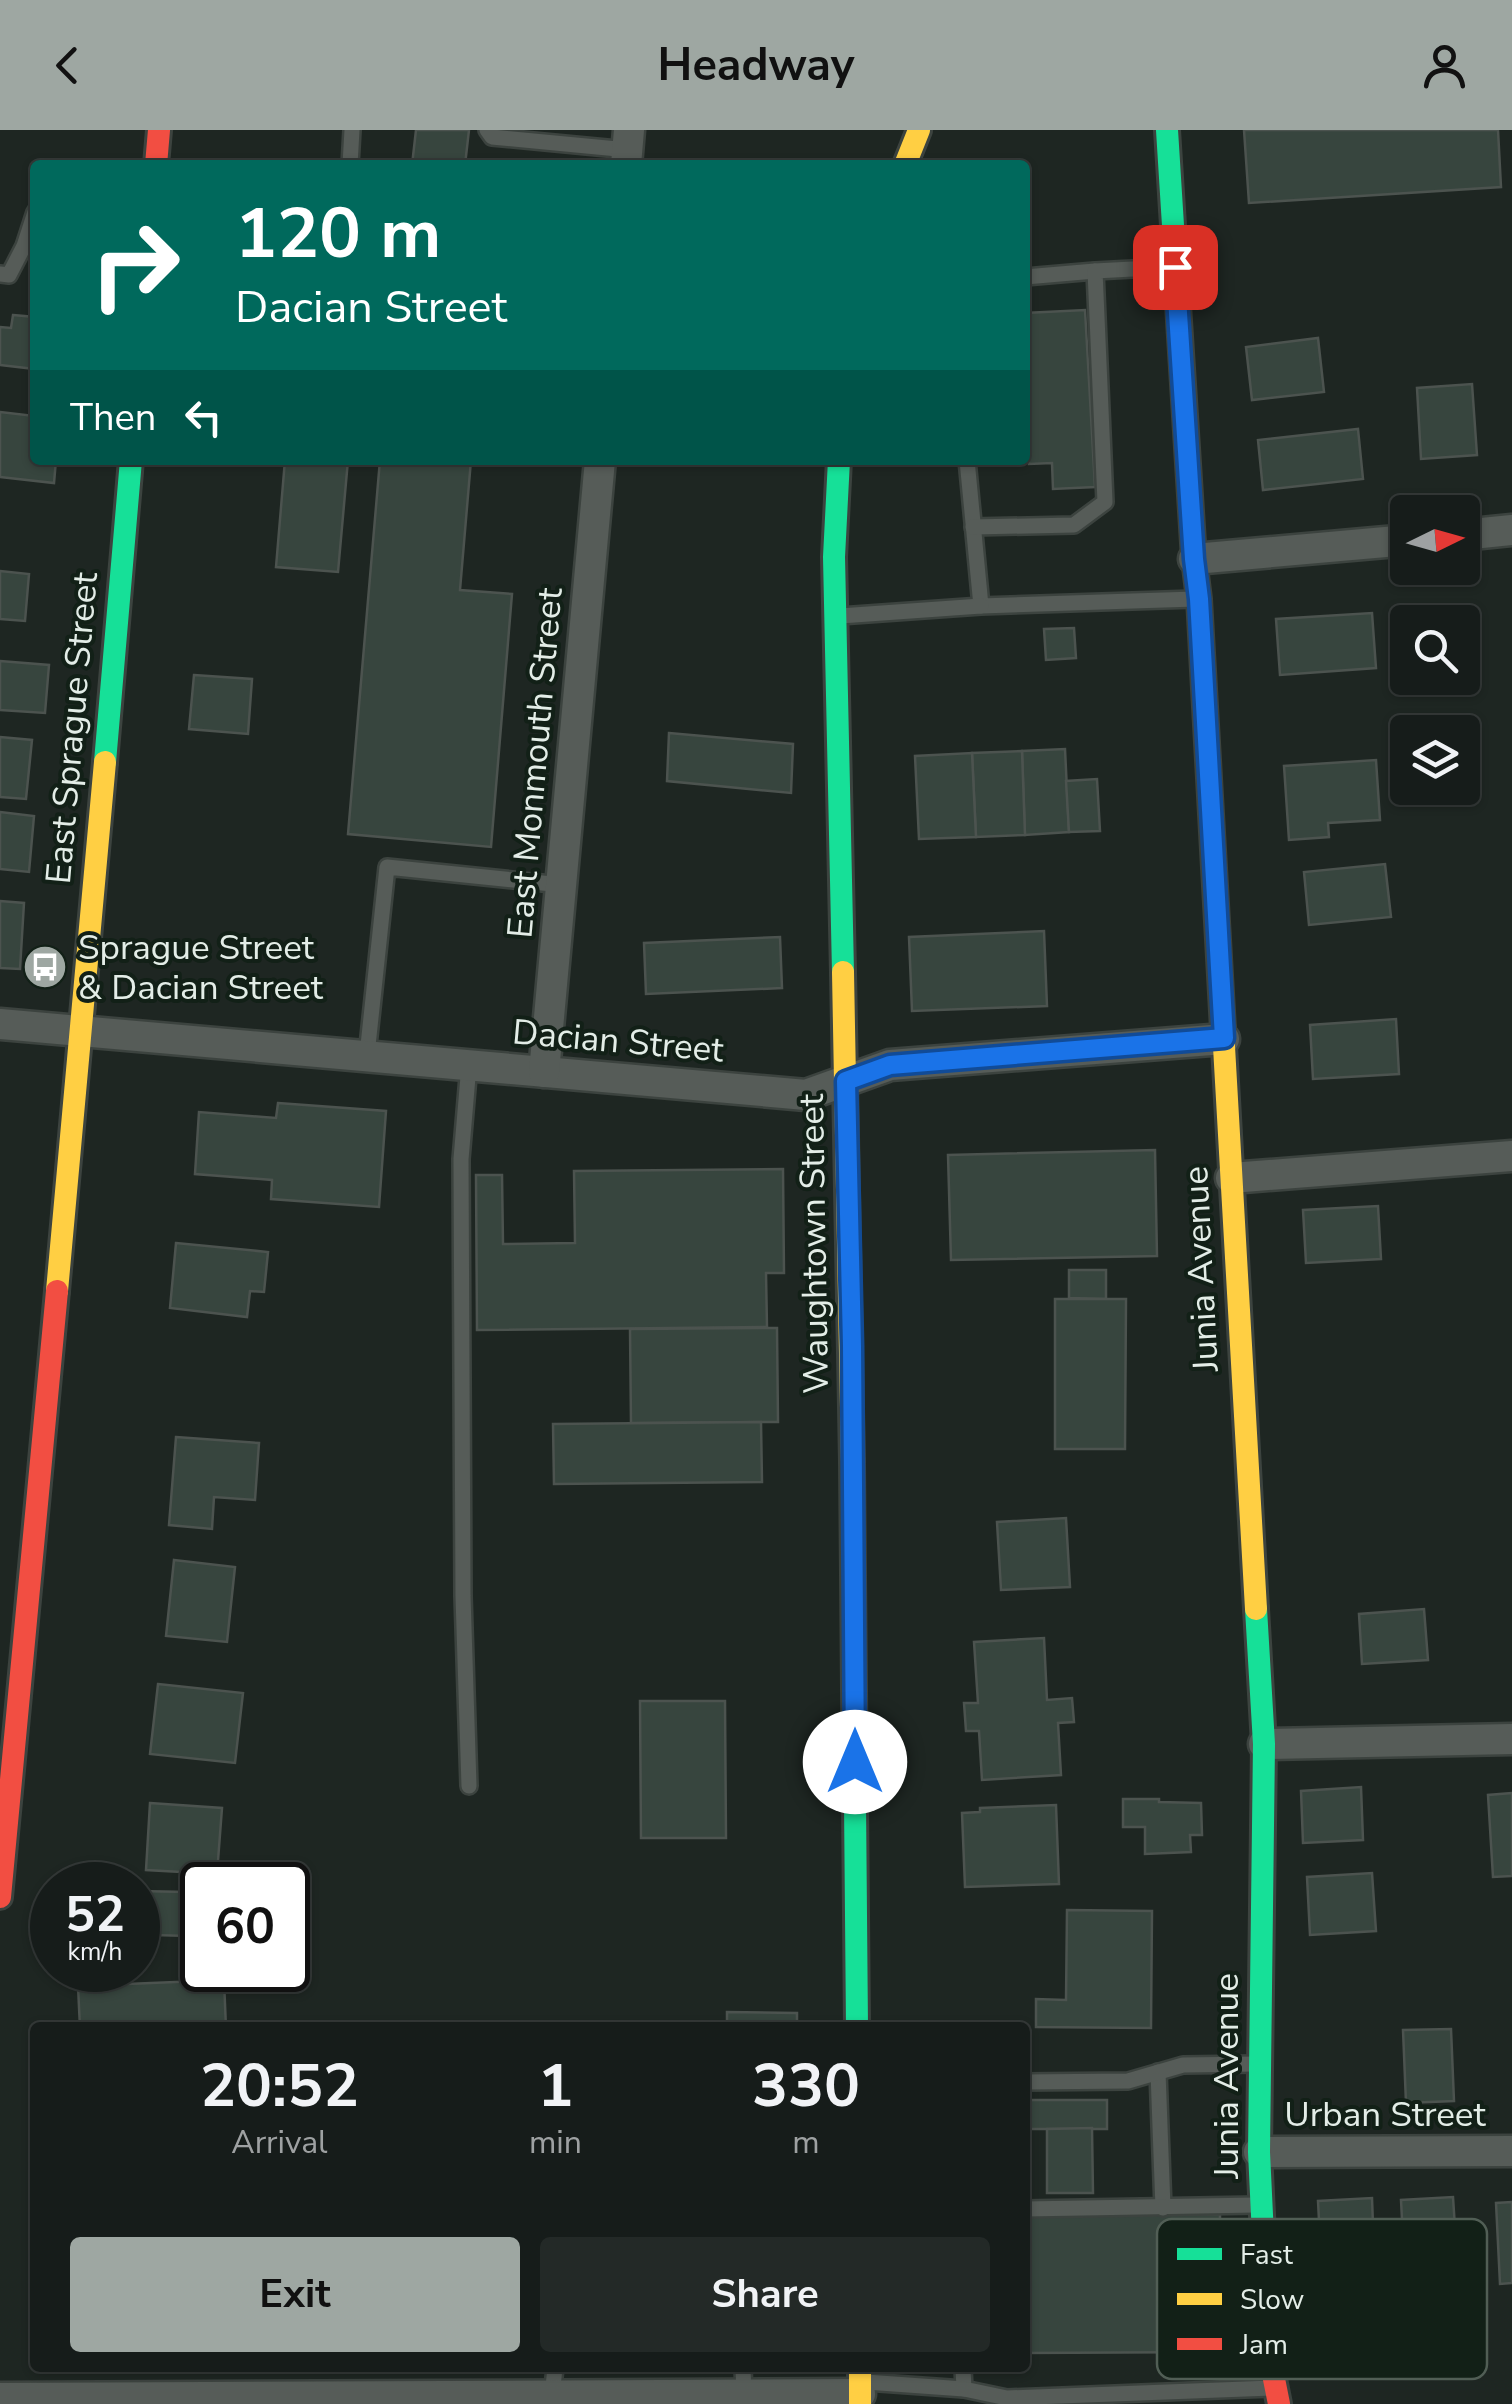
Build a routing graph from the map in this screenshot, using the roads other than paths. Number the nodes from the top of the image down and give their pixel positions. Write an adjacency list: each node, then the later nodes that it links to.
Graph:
1 (159, 130): 7 (street)
2 (352, 130): 8 (lane)
3 (488, 130): 6 (lane)
4 (919, 130): 9 (street)
5 (1167, 130): 11 (street, Junia Avenue)
6 (628, 148)
7 (156, 160)
8 (350, 160)
9 (907, 160)
10 (30, 227): 13 (lane)
11 (1175, 267): 12 (lane); 23 (street, Junia Avenue)
12 (1095, 271): 14 (lane); 19 (lane)
13 (0, 274)
14 (1030, 277)
15 (130, 465): 29 (street, East Sprague Street)
16 (600, 465): 27 (street, East Monmouth Street)
17 (839, 465): 26 (street, Waughtown Street)
18 (967, 465): 19 (lane)
19 (973, 527): 25 (lane)
20 (1512, 530): 21 (street)
21 (1480, 533)
22 (1390, 542): 23 (street)
23 (1194, 559): 24 (street, Junia Avenue)
24 (1199, 599): 25 (lane); 30 (street, Junia Avenue)
25 (981, 606): 26 (lane)
26 (836, 616): 34 (street, Waughtown Street)
27 (562, 885): 31 (lane); 33 (street, East Monmouth Street)
28 (0, 1024): 29 (street, Dacian Street)
29 (81, 1030): 31 (street, Dacian Street); 40 (street, East Sprague Street)
30 (1224, 1038): 34 (street, Dacian Street); 36 (street, Junia Avenue)
31 (367, 1056): 32 (street, Dacian Street)
32 (468, 1065): 33 (street, Dacian Street); 39 (lane)
33 (544, 1072): 34 (street, Dacian Street)
34 (846, 1081): 41 (street, Waughtown Street)
35 (1512, 1156): 36 (street)
36 (1231, 1178): 38 (street, Junia Avenue)
37 (1512, 1739): 38 (street)
38 (1264, 1744): 42 (street, Junia Avenue)
39 (469, 1786)
40 (0, 1897)
41 (857, 2022)
42 (1260, 2064): 43 (lane); 46 (street, Junia Avenue)
43 (1158, 2072): 44 (lane); 48 (lane)
44 (1030, 2082)
45 (1512, 2151): 46 (street, Urban Street)
46 (1259, 2152): 47 (street, Junia Avenue)
47 (1262, 2204): 48 (lane); 50 (street, Junia Avenue)
48 (1163, 2208): 49 (lane)
49 (1030, 2209)
50 (1263, 2219)
51 (963, 2372): 54 (lane)
52 (744, 2381): 53 (street); 55 (street)
53 (553, 2382): 57 (street)
54 (964, 2389): 55 (lane); 56 (lane)
55 (859, 2390)
56 (1278, 2396)
57 (0, 2398)

